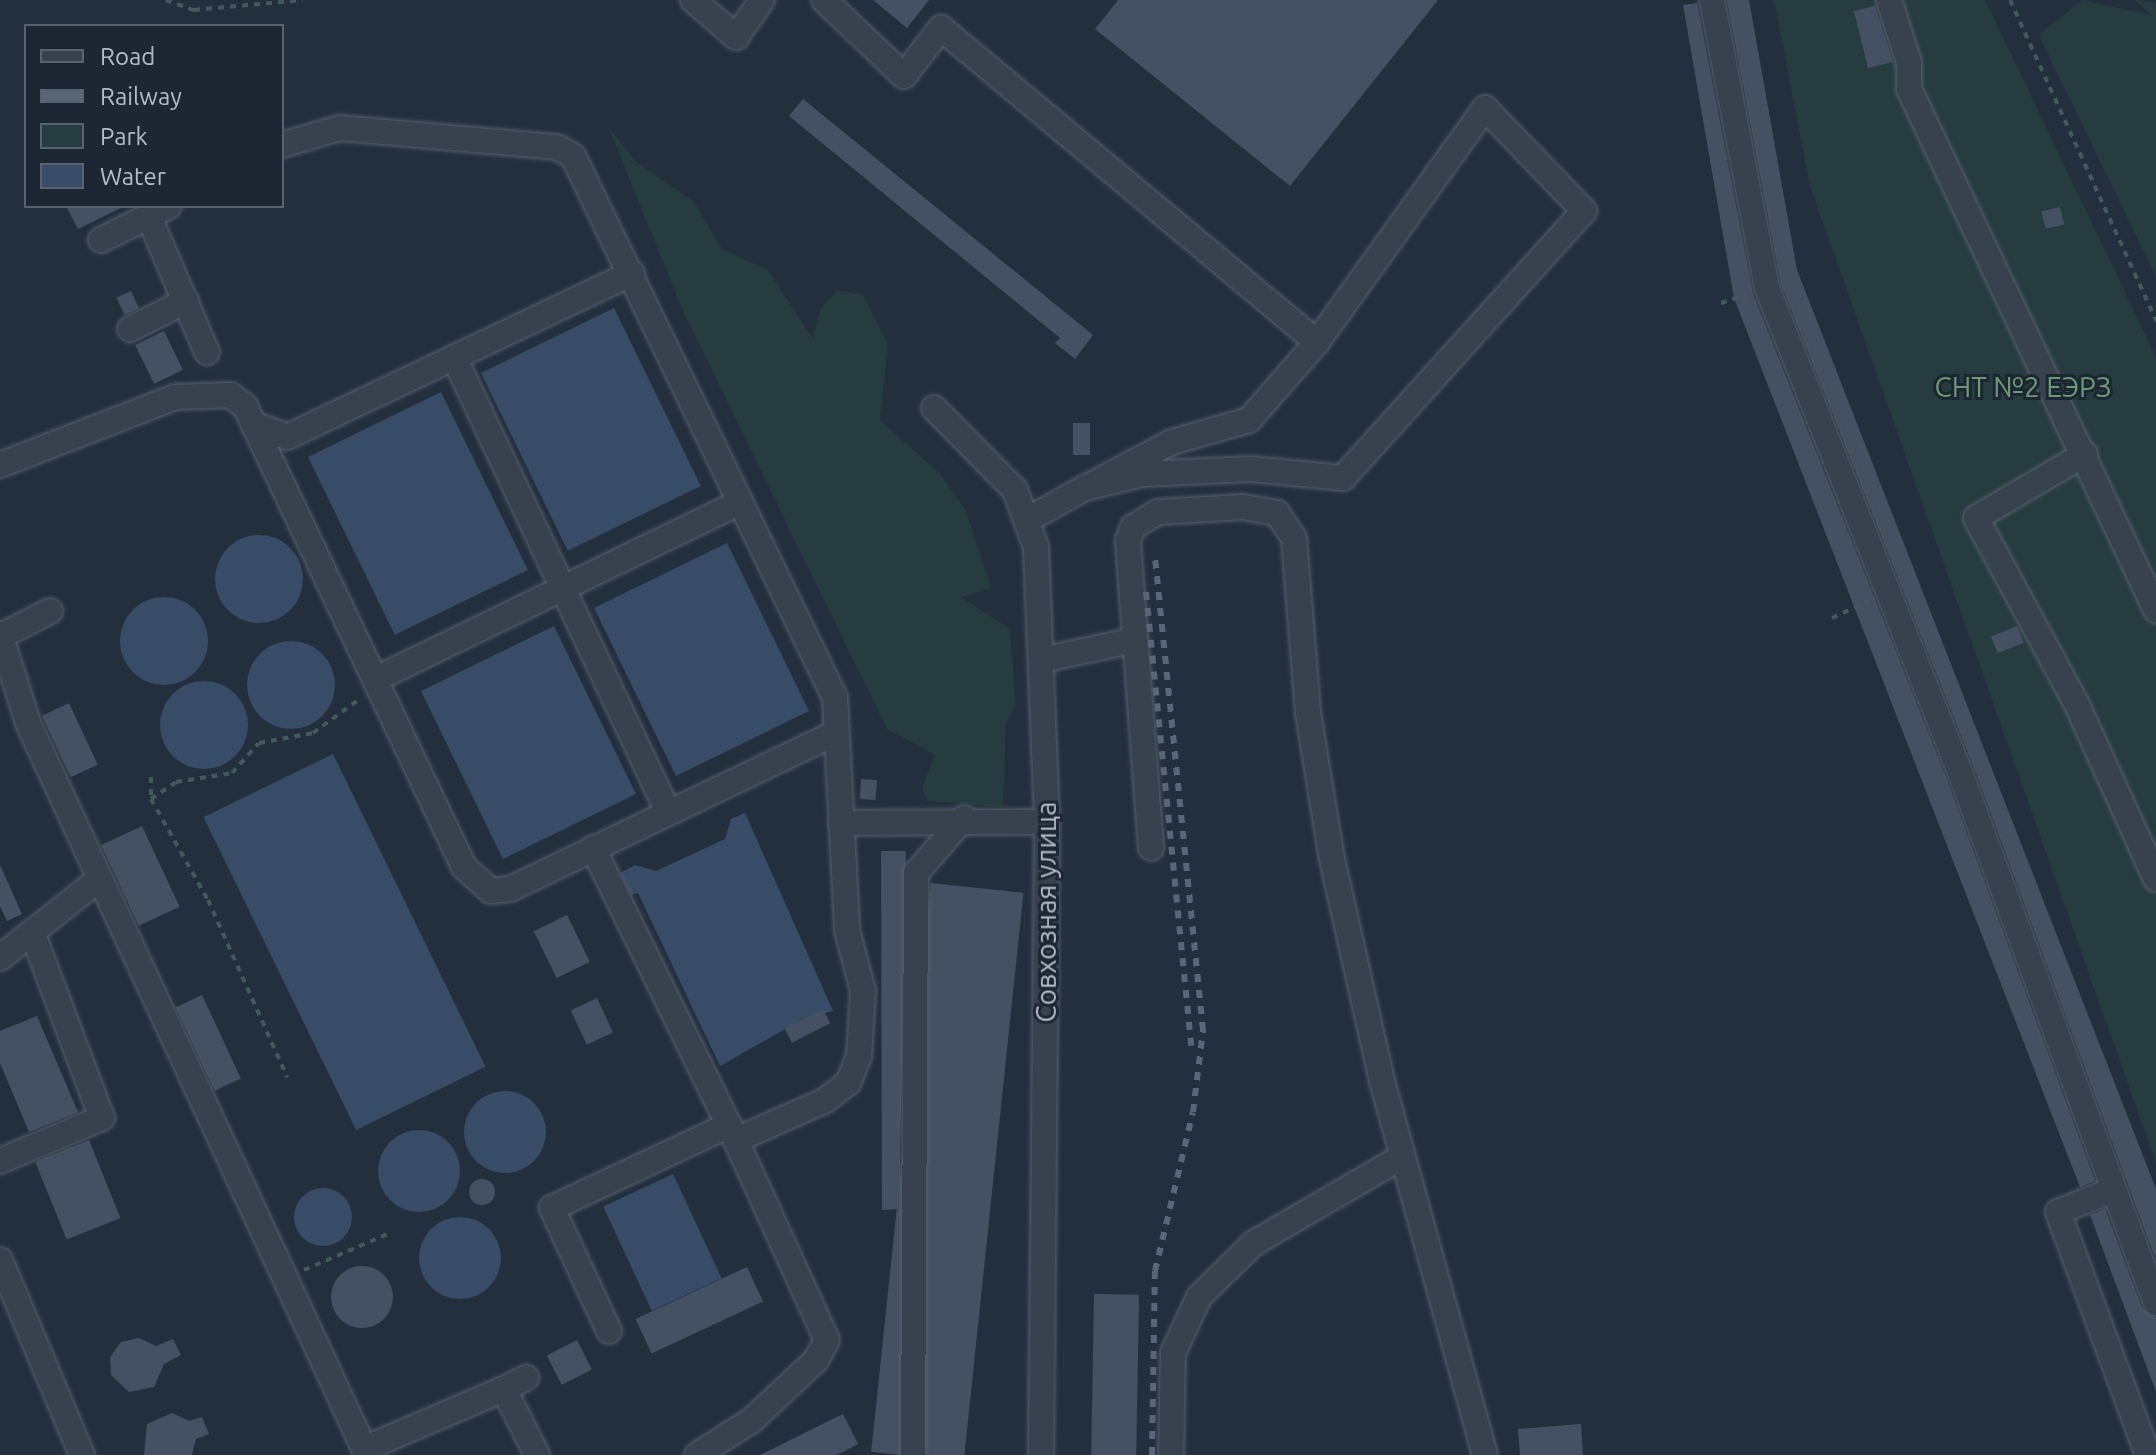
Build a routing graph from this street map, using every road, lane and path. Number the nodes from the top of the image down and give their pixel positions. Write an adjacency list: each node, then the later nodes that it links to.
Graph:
1 (166, 0): 2 (path)
2 (303, 0)
3 (693, 0): 4 (street)
4 (762, 0)
5 (824, 0): 18 (street)
6 (1712, 0): 13 (street)
7 (1889, 0): 24 (street)
8 (2010, 0): 16 (path)
9 (284, 144): 12 (street)
10 (159, 211): 11 (street); 14 (street)
11 (101, 240)
12 (632, 273): 20 (street); 28 (street)
13 (1767, 288): 15 (path); 31 (street)
14 (186, 301): 17 (street); 19 (street)
15 (1721, 303)
16 (2156, 321)
17 (130, 329)
18 (1317, 342): 27 (street); 27 (street)
19 (207, 352)
20 (454, 357): 23 (street); 30 (street)
21 (934, 408): 29 (street, Совхозная улица)
22 (259, 426): 23 (street); 25 (street); 26 (street)
23 (287, 437): 26 (street)
24 (2085, 454): 32 (street); 48 (street)
25 (0, 465)
26 (279, 469): 38 (street)
27 (1085, 488): 29 (street)
28 (740, 502): 30 (street); 39 (street)
29 (1031, 518): 37 (street, Совхозная улица)
30 (563, 589): 38 (street); 42 (street)
31 (1886, 593): 34 (path); 56 (street)
32 (2156, 610)
33 (50, 611): 35 (street)
34 (1832, 618)
35 (0, 635): 49 (street)
36 (1135, 640): 37 (street); 47 (street); 54 (street)
37 (1046, 659): 44 (street, Совхозная улица)
38 (376, 679): 41 (path); 46 (street)
39 (835, 733): 42 (street); 45 (street)
40 (151, 777): 41 (path)
41 (151, 799): 52 (path)
42 (668, 812): 46 (street)
43 (964, 818): 44 (street); 45 (street); 68 (street)
44 (1047, 822): 69 (street, Совхозная улица)
45 (841, 823): 53 (street)
46 (593, 848): 53 (street)
47 (1151, 848)
48 (2156, 879)
49 (98, 880): 50 (street); 59 (street)
50 (32, 932): 51 (street); 55 (street)
51 (0, 958)
52 (287, 1077)
53 (732, 1132): 61 (street); 65 (street)
54 (1402, 1157): 70 (street); 71 (street)
55 (0, 1161)
56 (2113, 1190): 60 (street); 72 (street)
57 (390, 1233): 59 (path)
58 (0, 1260): 66 (street)
59 (285, 1279): 64 (street)
60 (2156, 1303)
61 (609, 1331)
62 (526, 1378): 63 (street)
63 (504, 1389): 64 (street); 67 (street)
64 (365, 1452)
65 (703, 1454)
66 (82, 1455)
67 (537, 1455)
68 (913, 1455)
69 (1041, 1455)
70 (1171, 1455)
71 (1485, 1455)
72 (2148, 1455)

